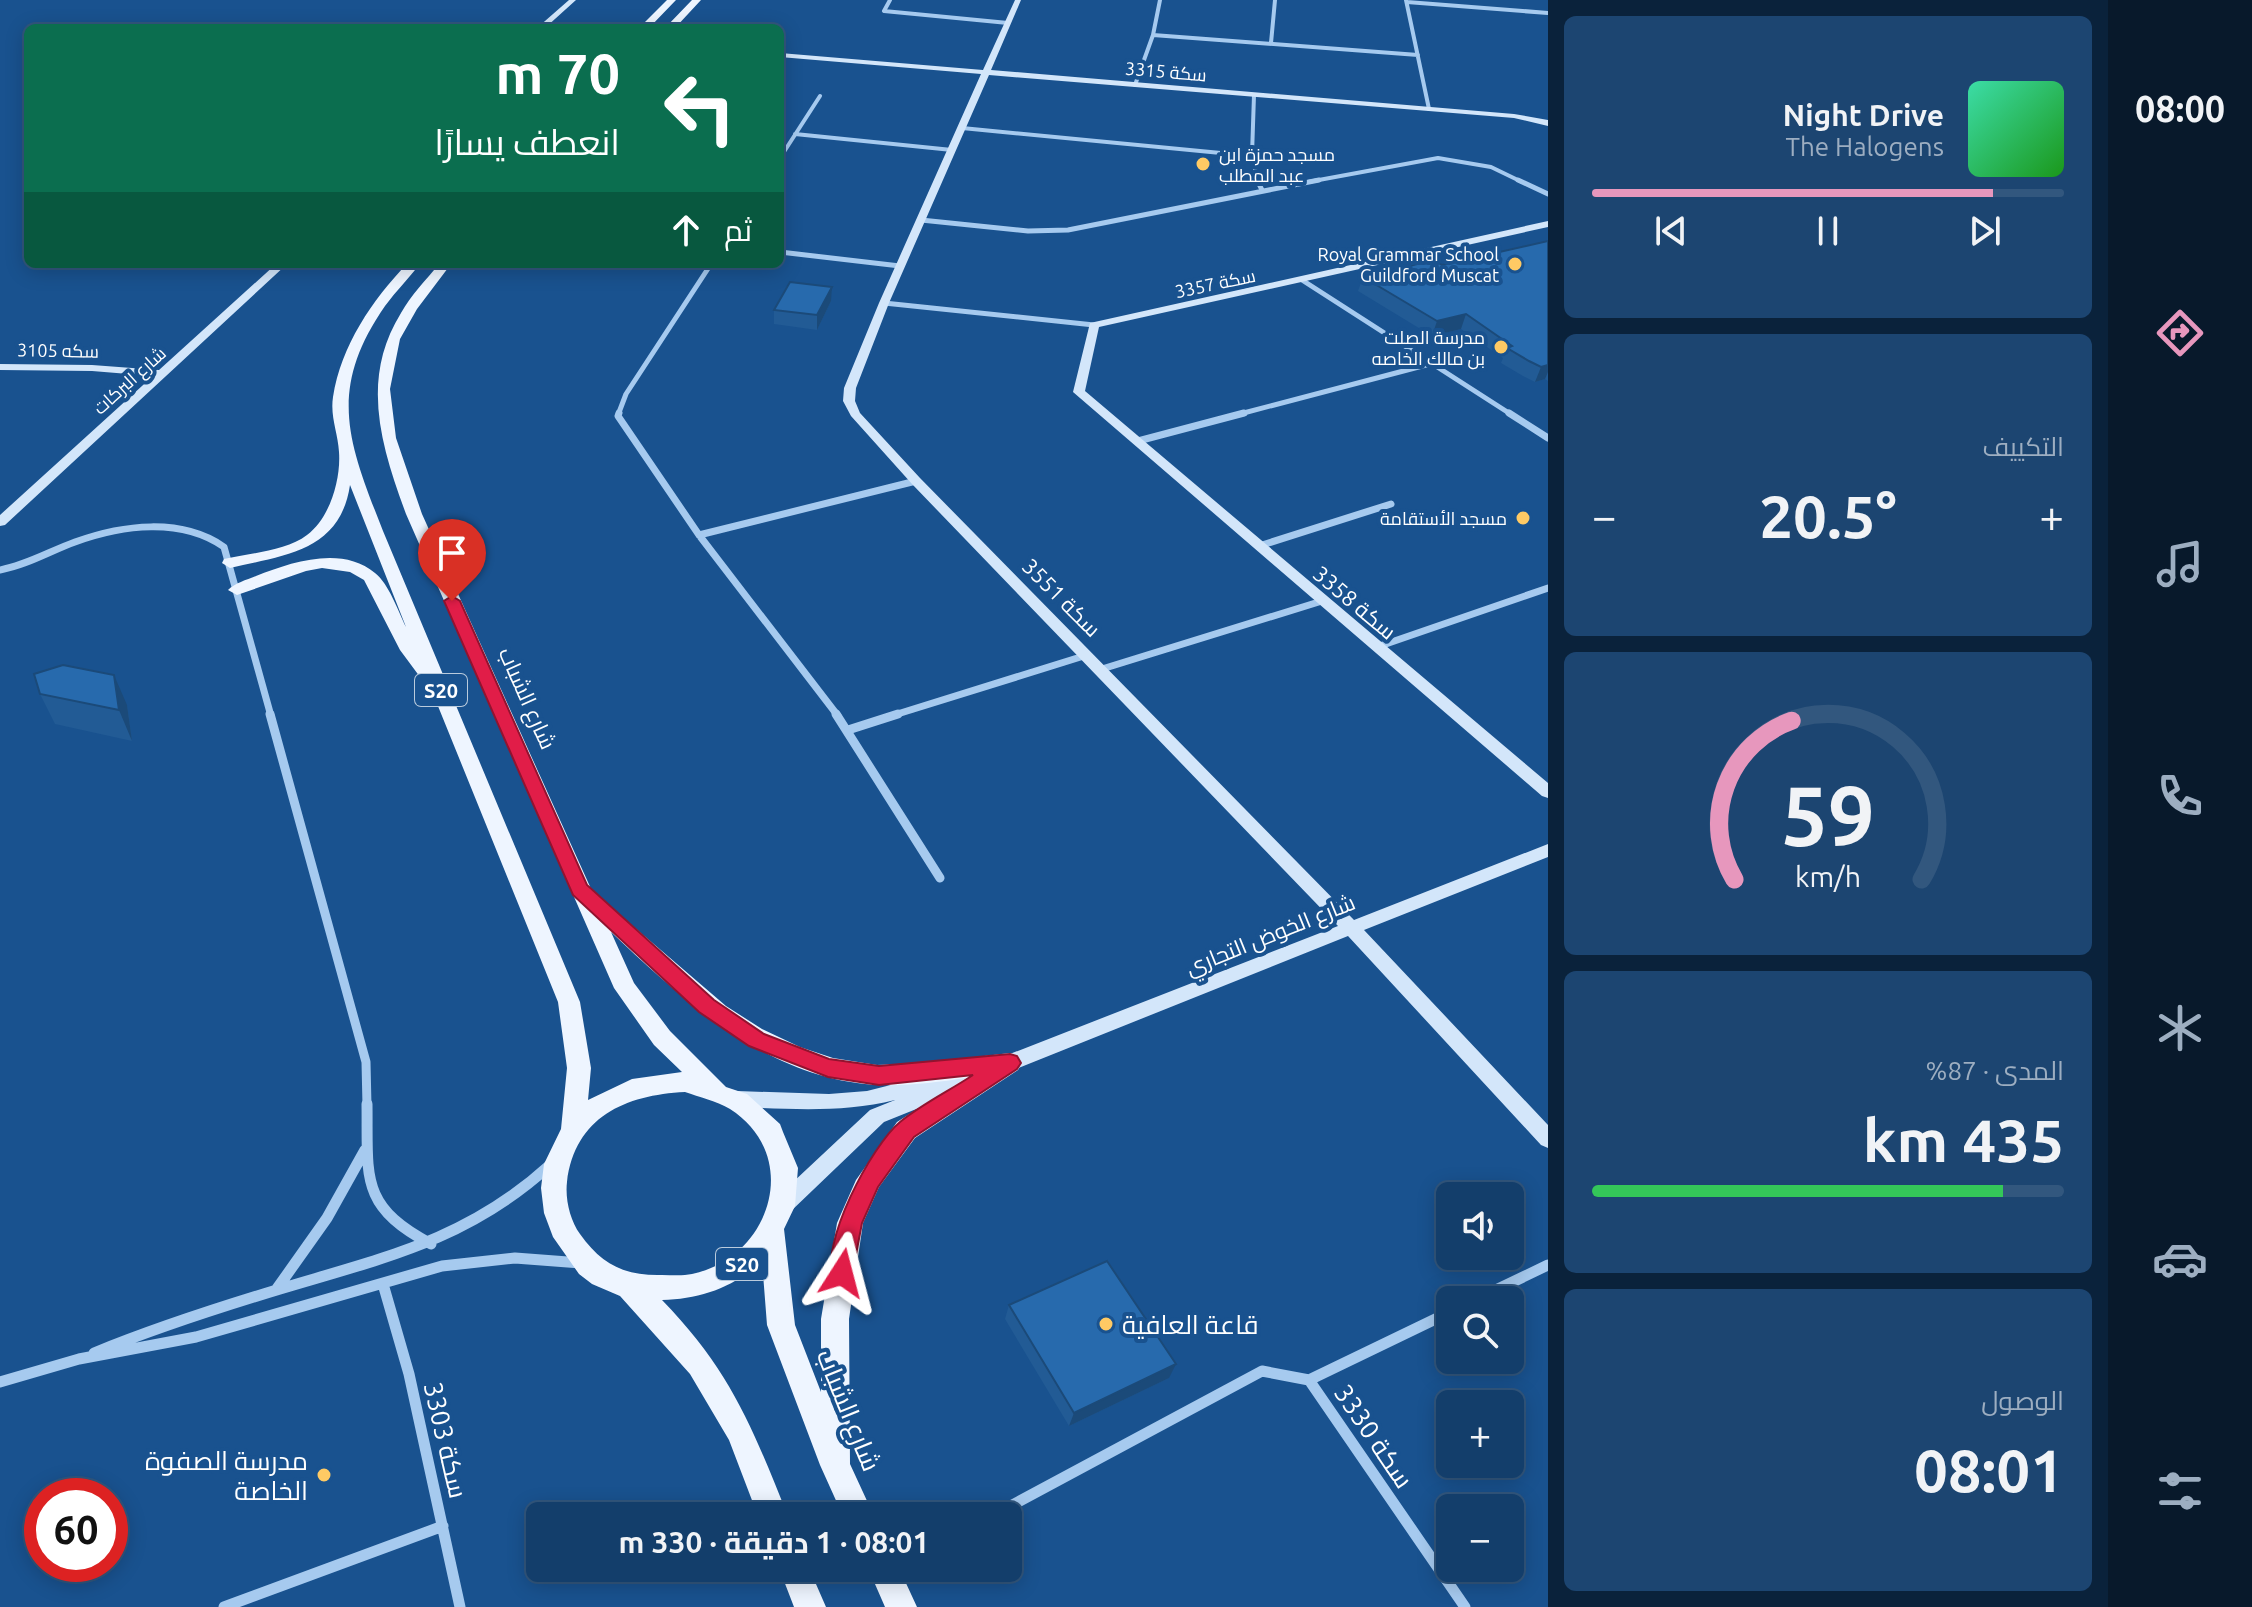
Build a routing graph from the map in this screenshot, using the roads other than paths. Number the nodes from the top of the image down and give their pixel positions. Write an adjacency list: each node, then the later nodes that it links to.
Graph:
1 (573, 0): 12 (street)
2 (672, 0): 13 (main road)
3 (697, 0): 14 (main road)
4 (890, 0): 11 (street)
5 (1018, 0): 11 (street, سكة 3551)
6 (1160, 0): 15 (street)
7 (1275, 0): 16 (street)
8 (1542, 0): 10 (street)
9 (1407, 1): 10 (street); 18 (street)
10 (1547, 13)
11 (1008, 23): 19 (street, سكة 3551)
12 (546, 24)
13 (648, 24)
14 (677, 24)
15 (1153, 35): 16 (street); 20 (street)
16 (1271, 43): 18 (street)
17 (784, 55): 19 (street, سكة 3315)
18 (1418, 55): 23 (street)
19 (986, 73): 20 (street, سكة 3315); 25 (street, سكة 3551)
20 (1135, 85): 21 (street, سكة 3315)
21 (1254, 95): 23 (street, سكة 3315); 29 (street)
22 (820, 96): 26 (street)
23 (1429, 109): 24 (street, سكة 3315)
24 (1548, 123)
25 (962, 128): 27 (street, سكة 3551); 29 (street)
26 (795, 134): 27 (street); 28 (street)
27 (952, 150): 32 (street, سكة 3551)
28 (784, 152)
29 (1252, 156): 30 (street)
30 (1262, 190): 31 (street); 32 (street)
31 (1548, 194)
32 (921, 220): 35 (street, سكة 3551)
33 (1548, 224): 40 (street, سكة 3357)
34 (784, 252): 35 (street)
35 (900, 266): 41 (street, سكة 3551)
36 (278, 268): 45 (street, شارع البركات)
37 (411, 268): 48 (main road, S20)
38 (442, 268): 67 (main road, شارع الشباب / S20)
39 (708, 268): 52 (street)
40 (1302, 280): 42 (street, سكة 3357); 43 (street)
41 (884, 303): 42 (street, سكة 3357); 49 (street, سكة 3551)
42 (1094, 325): 47 (street, سكة 3358)
43 (1430, 364): 46 (street); 47 (street)
44 (0, 367): 45 (street, سكه 3105)
45 (163, 374): 51 (street, شارع البركات)
46 (1548, 438)
47 (1138, 441): 53 (street, سكة 3358)
48 (346, 453): 54 (main road); 62 (main road, S20)
49 (916, 481): 52 (street); 60 (street, سكة 3551)
50 (1391, 504): 53 (street)
51 (0, 522)
52 (699, 535): 63 (street)
53 (1258, 547): 58 (street, سكة 3358)
54 (230, 563): 55 (street); 57 (street)
55 (0, 570)
56 (1548, 588): 59 (street)
57 (237, 590): 62 (main road); 73 (street)
58 (1322, 601): 59 (street, سكة 3358); 61 (street)
59 (1377, 647): 64 (street, سكة 3358)
60 (1088, 655): 61 (street, سكة 3551); 63 (street)
61 (1102, 669): 68 (street, سكة 3551)
62 (444, 697): 71 (main road, S20)
63 (848, 730): 66 (street)
64 (1548, 792)
65 (1548, 850): 68 (street, شارع الخوض التجاري)
66 (940, 878)
67 (580, 889): 69 (main road); 70 (main road, شارع الشباب / S20)
68 (1351, 928): 69 (street, شارع الخوض التجاري); 72 (street, سكة 3551)
69 (1010, 1063): 70 (street, شارع الخوض التجاري); 75 (street, شارع الخوض التجاري); 88 (main road)
70 (726, 1093): 71 (main road, S20); 75 (main road, S20)
71 (573, 1130): 74 (main road, S20)
72 (1548, 1139)
73 (365, 1149): 77 (street); 83 (street)
74 (559, 1156): 77 (street); 78 (main road, S20)
75 (783, 1205): 76 (main road, S20)
76 (772, 1232): 81 (main road, S20); 88 (main road, شارع الشباب / S20)
77 (431, 1244): 83 (street)
78 (586, 1263): 80 (street); 81 (main road, S20)
79 (1548, 1265): 82 (street)
80 (383, 1284): 85 (street); 92 (street, سكة 3303)
81 (629, 1286): 89 (main road, S20)
82 (1504, 1286)
83 (275, 1290): 85 (street)
84 (1436, 1319): 86 (street, سكة 3330)
85 (79, 1359): 87 (street)
86 (1309, 1380): 91 (street); 99 (street, سكة 3330)
87 (0, 1382)
88 (835, 1465): 90 (main road, شارع الشباب / S20)
89 (767, 1502)
90 (852, 1502)
91 (1018, 1502)
92 (443, 1526): 95 (street); 96 (street, سكة 3303)
93 (800, 1582): 97 (main road)
94 (889, 1582): 98 (main road)
95 (224, 1607)
96 (460, 1607)
97 (810, 1607)
98 (901, 1607)
99 (1465, 1607)

